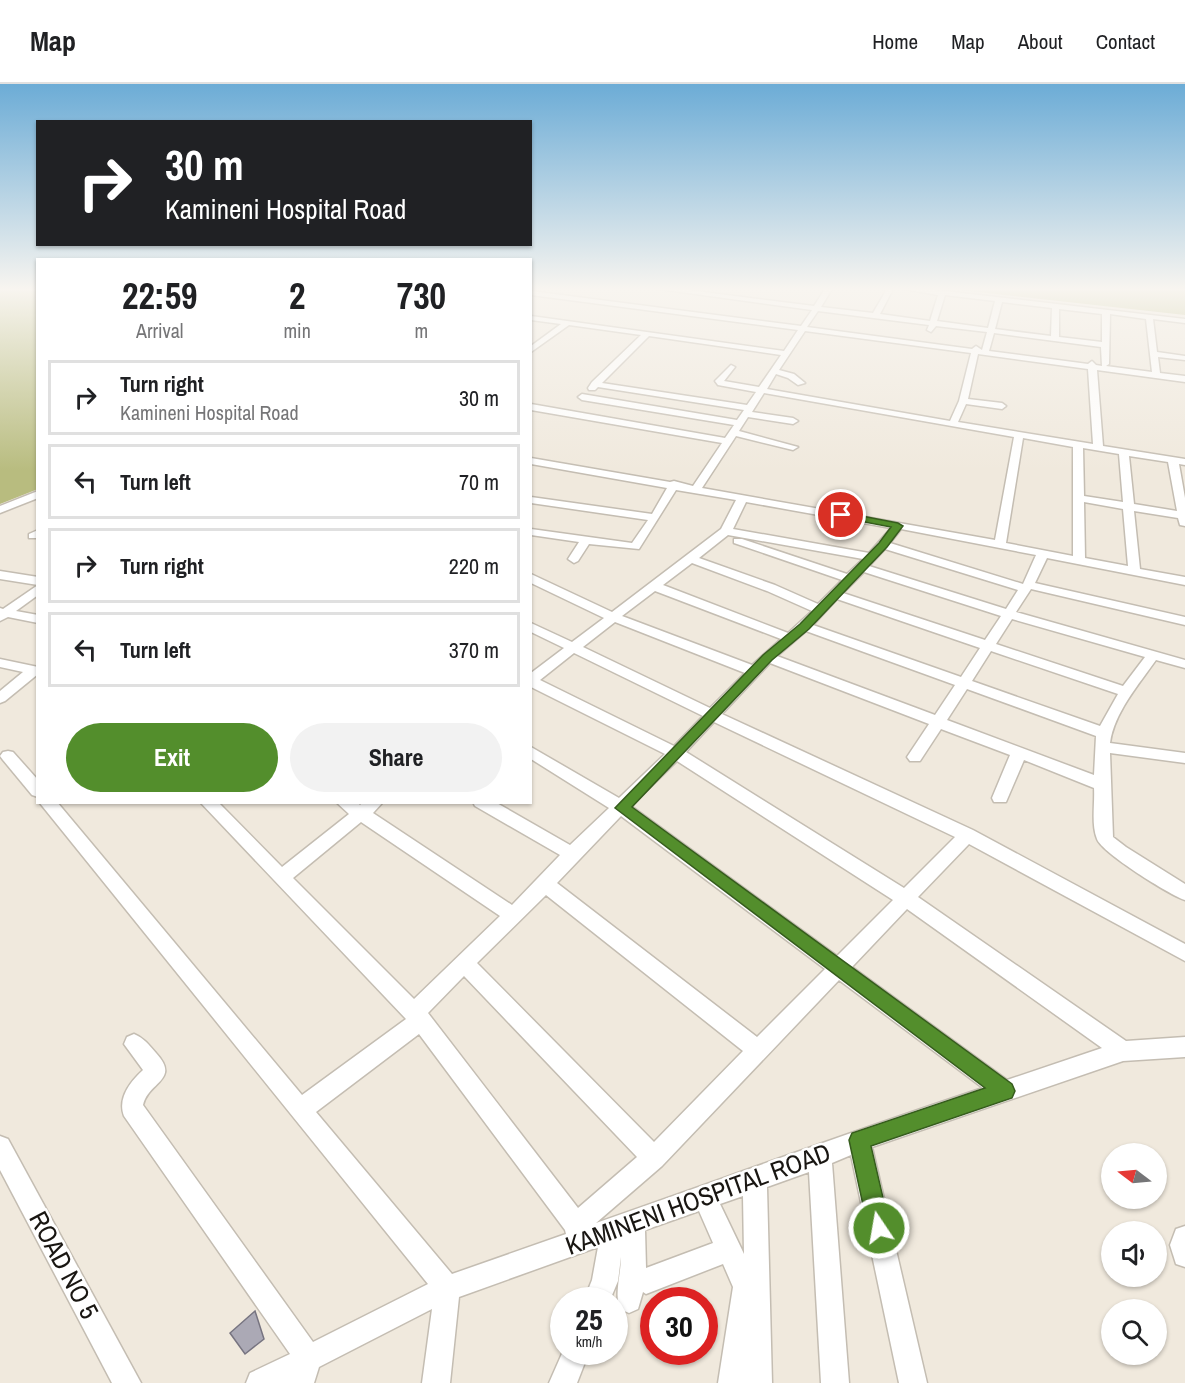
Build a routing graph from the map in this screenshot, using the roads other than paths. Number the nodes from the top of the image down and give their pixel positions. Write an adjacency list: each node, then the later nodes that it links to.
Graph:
1 (631, 350): 18 (street)
2 (760, 350): 8 (street)
3 (786, 350): 8 (street)
4 (975, 350): 7 (street); 21 (street)
5 (1107, 350): 11 (street)
6 (1153, 350): 9 (street)
7 (985, 351): 12 (street)
8 (784, 353): 14 (street)
9 (1154, 354): 10 (street); 15 (street)
10 (1185, 358)
11 (1105, 364): 12 (street); 15 (street)
12 (1093, 365): 15 (street); 33 (street)
13 (731, 367): 19 (street)
14 (773, 371): 17 (street); 19 (street)
15 (1156, 373): 16 (street)
16 (1185, 377)
17 (801, 383)
18 (595, 384): 20 (street); 24 (street)
19 (760, 391): 24 (street); 28 (street)
20 (582, 397): 25 (street); 27 (street)
21 (963, 401): 22 (street); 28 (street)
22 (1002, 406)
23 (532, 407): 25 (street)
24 (747, 411): 26 (street); 27 (street)
25 (566, 413): 30 (street)
26 (793, 421)
27 (739, 423): 30 (street)
28 (953, 424): 29 (street)
29 (1019, 435): 31 (street); 52 (street)
30 (729, 436): 32 (street); 39 (street)
31 (1078, 444): 33 (street); 42 (street)
32 (793, 447)
33 (1098, 448): 34 (street)
34 (1124, 452): 35 (street); 44 (street)
35 (1173, 460): 37 (street); 47 (street)
36 (532, 461): 38 (street)
37 (1185, 462)
38 (674, 484): 39 (street); 46 (street)
39 (696, 489): 41 (street)
40 (36, 495): 45 (street)
41 (743, 497): 48 (street); 50 (street)
42 (1078, 498): 44 (street); 57 (street)
43 (532, 500): 46 (street)
44 (1129, 506): 47 (street); 59 (street)
45 (0, 510)
46 (655, 518): 51 (street)
47 (1184, 519)
48 (898, 526): 52 (street); 53 (street)
49 (532, 532): 51 (street)
50 (723, 533): 55 (street); 58 (street); 62 (street)
51 (585, 541): 56 (street)
52 (1000, 544): 54 (street)
53 (883, 545): 58 (street); 66 (street)
54 (1044, 552): 57 (street); 66 (street)
55 (689, 558): 65 (street); 69 (street)
56 (574, 559)
57 (1079, 561): 59 (street)
58 (866, 562): 62 (street); 71 (street)
59 (1134, 572): 64 (street)
60 (0, 574): 63 (street)
61 (532, 578): 72 (street)
62 (849, 579): 68 (street)
63 (36, 581)
64 (1185, 581)
65 (653, 586): 72 (street); 77 (street)
66 (1026, 586): 71 (street); 74 (street)
67 (36, 590): 70 (street)
68 (834, 594): 69 (street); 79 (street)
69 (820, 610): 75 (street)
70 (2, 614): 73 (street)
71 (1008, 614): 79 (street); 80 (street)
72 (612, 617): 78 (street); 85 (street)
73 (36, 619)
74 (1185, 621)
75 (804, 626): 77 (street); 88 (street)
76 (532, 627): 78 (street)
77 (789, 638): 81 (street)
78 (574, 646): 86 (street); 91 (street)
79 (987, 646): 88 (street); 89 (street)
80 (1153, 655): 83 (street); 89 (street)
81 (768, 657): 85 (street); 92 (street)
82 (0, 663): 84 (street)
83 (1185, 664)
84 (36, 669): 90 (street)
85 (754, 671): 91 (street)
86 (532, 680)
87 (532, 681): 95 (street)
88 (964, 682): 92 (street); 93 (street)
89 (1126, 692): 93 (street)
90 (0, 698)
91 (712, 715): 95 (street); 109 (street)
92 (939, 723): 96 (street); 98 (street)
93 (1103, 740): 99 (street); 100 (street)
94 (532, 753): 108 (street)
95 (676, 753): 108 (street); 114 (street)
96 (1019, 753): 100 (street); 102 (street)
97 (8, 756): 101 (street)
98 (915, 756)
99 (1185, 758)
100 (1104, 785): 113 (street)
101 (36, 789)
102 (1000, 798)
103 (49, 804): 125 (street)
104 (210, 804): 111 (street)
105 (352, 804): 107 (street)
106 (484, 804): 110 (street)
107 (368, 808): 111 (street); 115 (street)
108 (622, 808): 110 (street); 118 (street)
109 (967, 835): 114 (street); 116 (street)
110 (572, 854): 112 (street)
111 (282, 878): 119 (street)
112 (545, 884): 115 (street); 122 (street)
113 (1185, 892)
114 (905, 898): 118 (street); 123 (street)
115 (513, 915): 117 (street)
116 (1185, 953)
117 (465, 964): 119 (street); 129 (street)
118 (837, 969): 122 (street); 124 (street)
119 (418, 1016): 125 (street); 133 (street)
120 (134, 1044): 139 (street)
121 (1185, 1047): 123 (street, KAMINENI HOSPITAL ROAD)
122 (758, 1050): 129 (street)
123 (1123, 1051): 124 (street, KAMINENI HOSPITAL ROAD)
124 (1005, 1091): 126 (street, KAMINENI HOSPITAL ROAD)
125 (300, 1110): 138 (street)
126 (859, 1140): 128 (street, KAMINENI HOSPITAL ROAD); 149 (street)
127 (0, 1148): 141 (street, ROAD NO 5)
128 (819, 1157): 130 (street, KAMINENI HOSPITAL ROAD); 148 (street)
129 (654, 1158): 133 (street)
130 (755, 1180): 131 (street, KAMINENI HOSPITAL ROAD); 147 (street)
131 (705, 1197): 132 (street, KAMINENI HOSPITAL ROAD); 135 (street)
132 (623, 1227): 133 (street, KAMINENI HOSPITAL ROAD); 135 (street); 137 (street)
133 (578, 1234): 138 (street, KAMINENI HOSPITAL ROAD)
134 (1185, 1238): 136 (street)
135 (730, 1249): 146 (street)
136 (1185, 1255)
137 (602, 1287)
138 (447, 1288): 139 (street, KAMINENI HOSPITAL ROAD); 144 (street)
139 (309, 1358): 142 (street, KAMINENI HOSPITAL ROAD); 143 (street)
140 (571, 1365): 145 (street)
141 (127, 1383)
142 (260, 1383)
143 (300, 1383)
144 (436, 1383)
145 (563, 1383)
146 (732, 1383)
147 (758, 1383)
148 (835, 1383)
149 (913, 1383)

